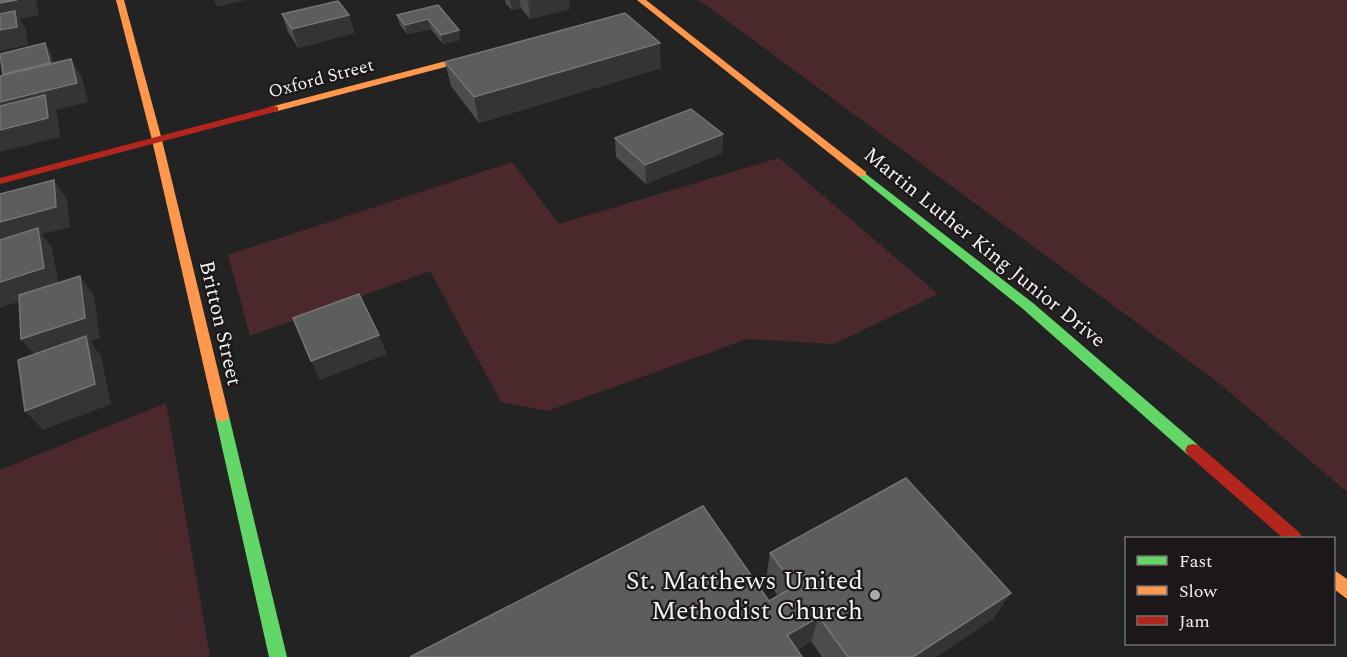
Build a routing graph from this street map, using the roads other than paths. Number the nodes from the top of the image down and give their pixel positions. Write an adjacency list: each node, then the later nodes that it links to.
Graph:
1 (120, 0): 4 (street, Britton Street)
2 (644, 7): 6 (street, Martin Luther King Junior Drive)
3 (496, 50): 4 (street, Oxford Street)
4 (157, 140): 5 (street, Oxford Street); 9 (street, Britton Street)
5 (0, 181)
6 (1293, 537)
7 (1335, 579): 8 (street)
8 (1347, 591)
9 (278, 657)

